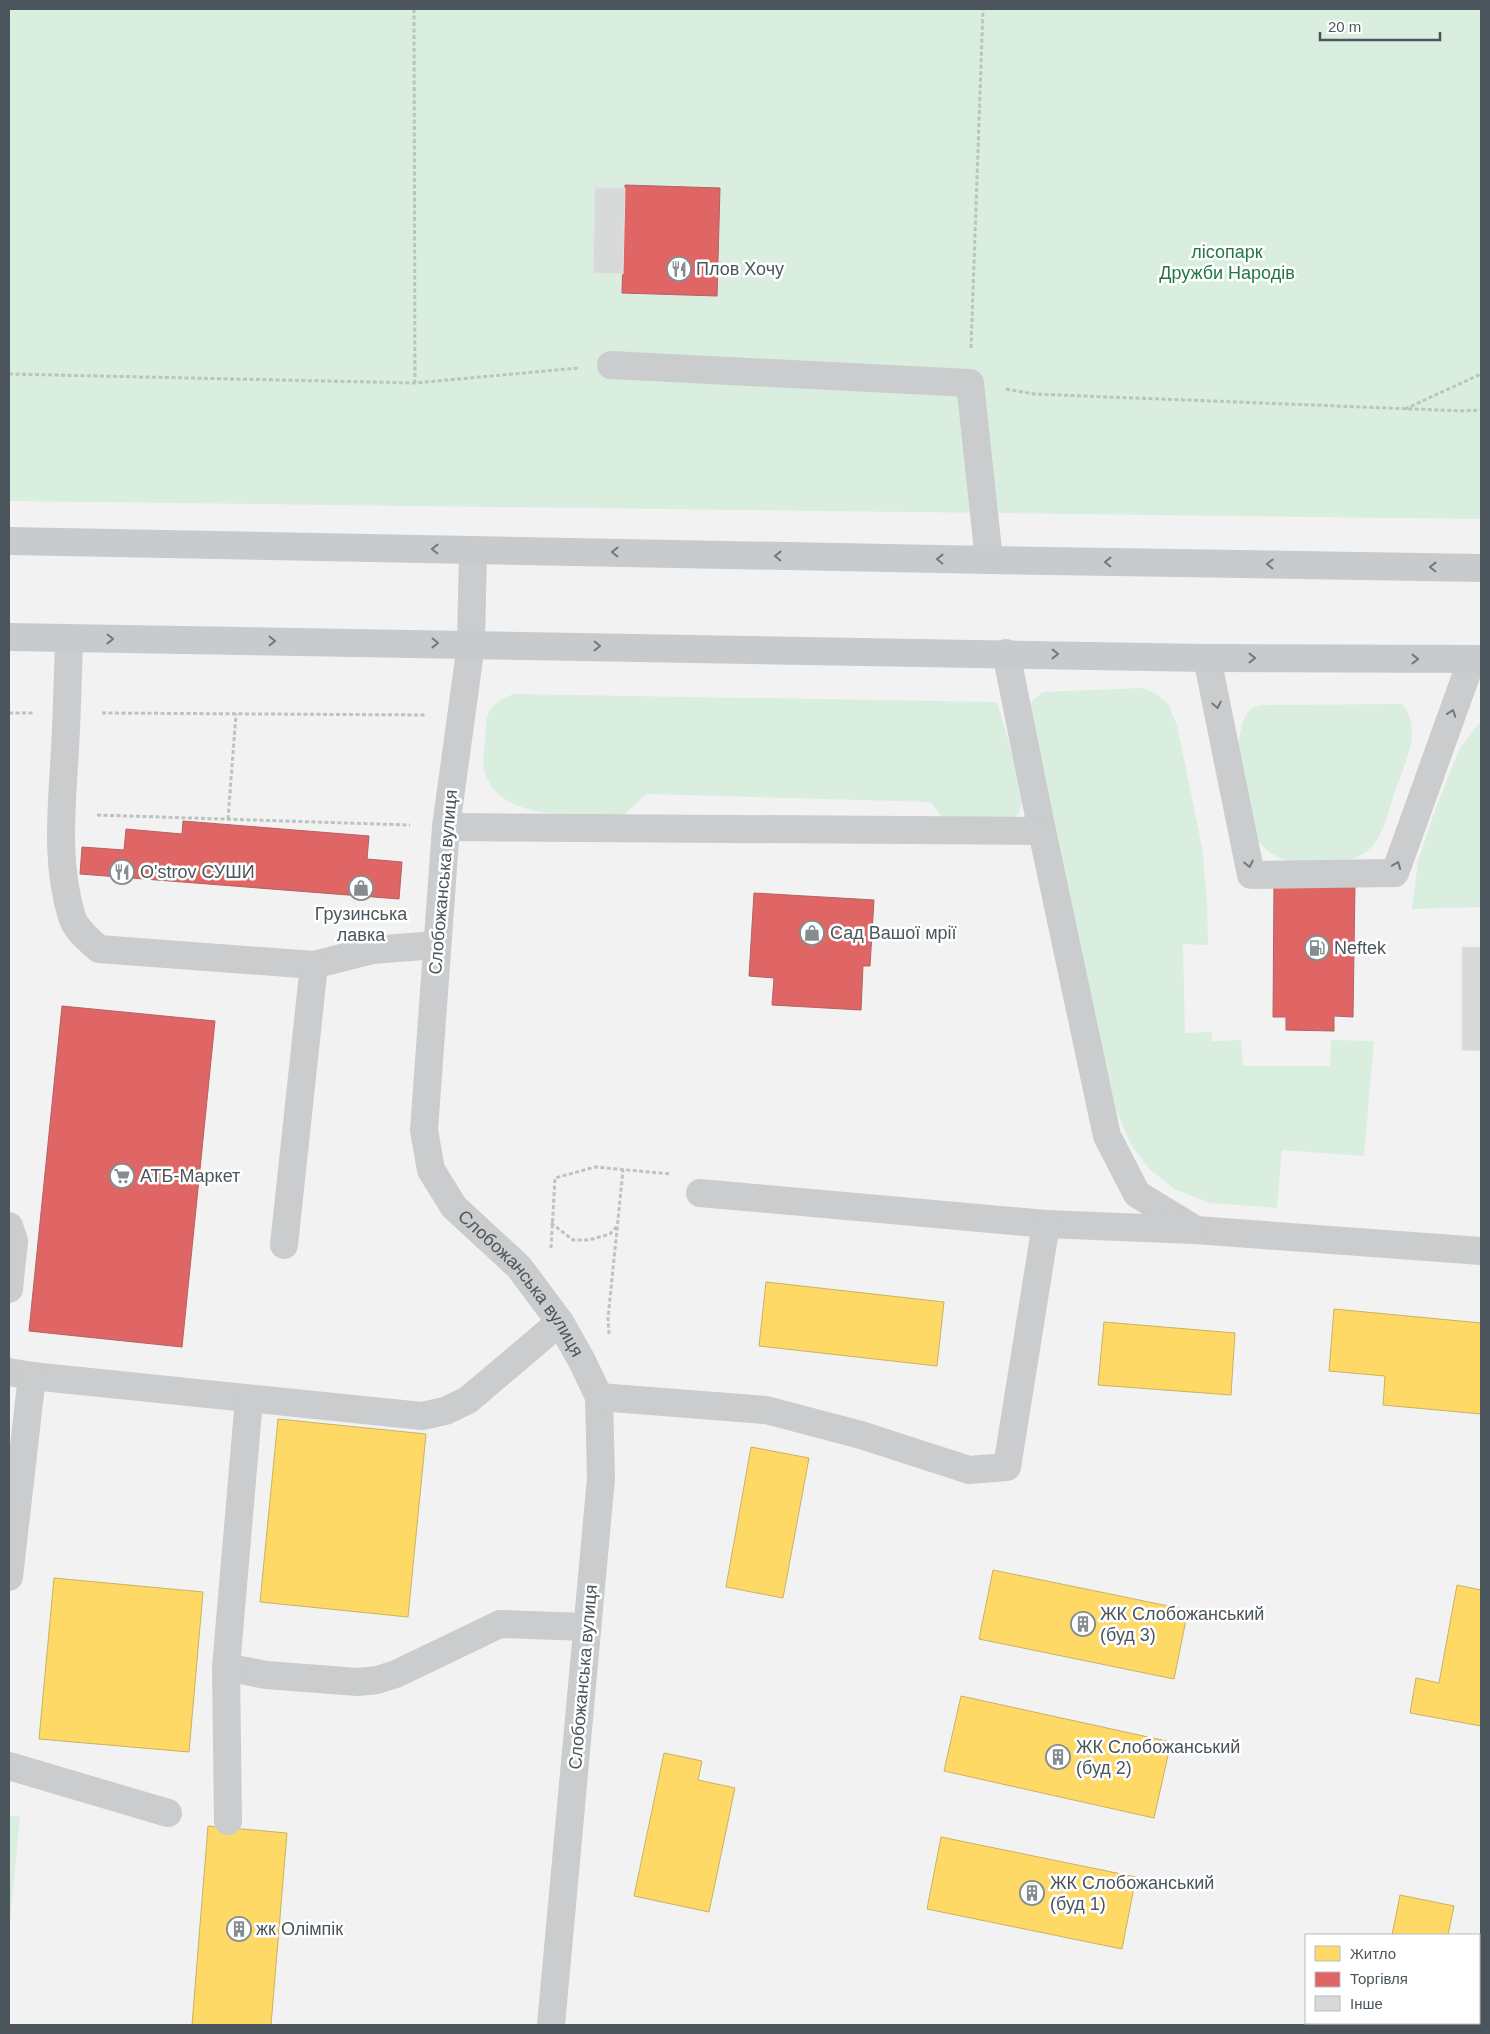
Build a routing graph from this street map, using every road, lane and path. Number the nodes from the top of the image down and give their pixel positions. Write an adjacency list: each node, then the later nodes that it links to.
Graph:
1 (414, 9): 6 (path)
2 (983, 9): 7 (path)
3 (611, 365): 6 (path); 7 (street)
4 (9, 374): 6 (path)
5 (1481, 374): 8 (path)
6 (415, 383)
7 (970, 383): 8 (path); 12 (street)
8 (1404, 409): 9 (path)
9 (1481, 410)
10 (9, 541): 11 (main road, one-way to 10)
11 (473, 550): 12 (main road, one-way to 11); 16 (street, Слобожанська вулиця)
12 (989, 560): 13 (main road, one-way to 12)
13 (1481, 568)
14 (9, 637): 15 (main road)
15 (69, 638): 16 (main road, one-way to 16); 21 (street)
16 (471, 644): 17 (main road, one-way to 17); 23 (street, Слобожанська вулиця)
17 (1006, 653): 18 (main road, one-way to 18); 27 (street)
18 (1207, 658): 19 (main road, one-way to 19); 19 (street, one-way to 19)
19 (1478, 661)
20 (9, 713): 21 (path)
21 (67, 713): 22 (path); 24 (street)
22 (236, 714): 23 (path); 25 (path)
23 (460, 715): 26 (street, Слобожанська вулиця)
24 (61, 814): 25 (path); 29 (street)
25 (228, 819): 26 (path)
26 (446, 827): 27 (street); 28 (street, Слобожанська вулиця)
27 (1042, 831): 36 (street)
28 (436, 946): 29 (street); 40 (street, Слобожанська вулиця)
29 (314, 965): 37 (street)
30 (623, 1170): 33 (path)
31 (700, 1193): 34 (street)
32 (551, 1223): 33 (path)
33 (619, 1224): 41 (path)
34 (1046, 1224): 36 (street); 43 (street)
35 (9, 1226): 39 (street)
36 (1196, 1230): 38 (street)
37 (284, 1244)
38 (1481, 1251)
39 (9, 1289)
40 (560, 1322): 43 (street, Слобожанська вулиця); 44 (street)
41 (609, 1338)
42 (21, 1374): 44 (street); 45 (street)
43 (599, 1397): 46 (street, Слобожанська вулиця)
44 (249, 1399): 47 (street)
45 (9, 1577)
46 (587, 1627): 47 (street); 51 (street, Слобожанська вулиця)
47 (226, 1667): 50 (street)
48 (9, 1766): 49 (street)
49 (168, 1813)
50 (228, 1821)
51 (551, 2025)

